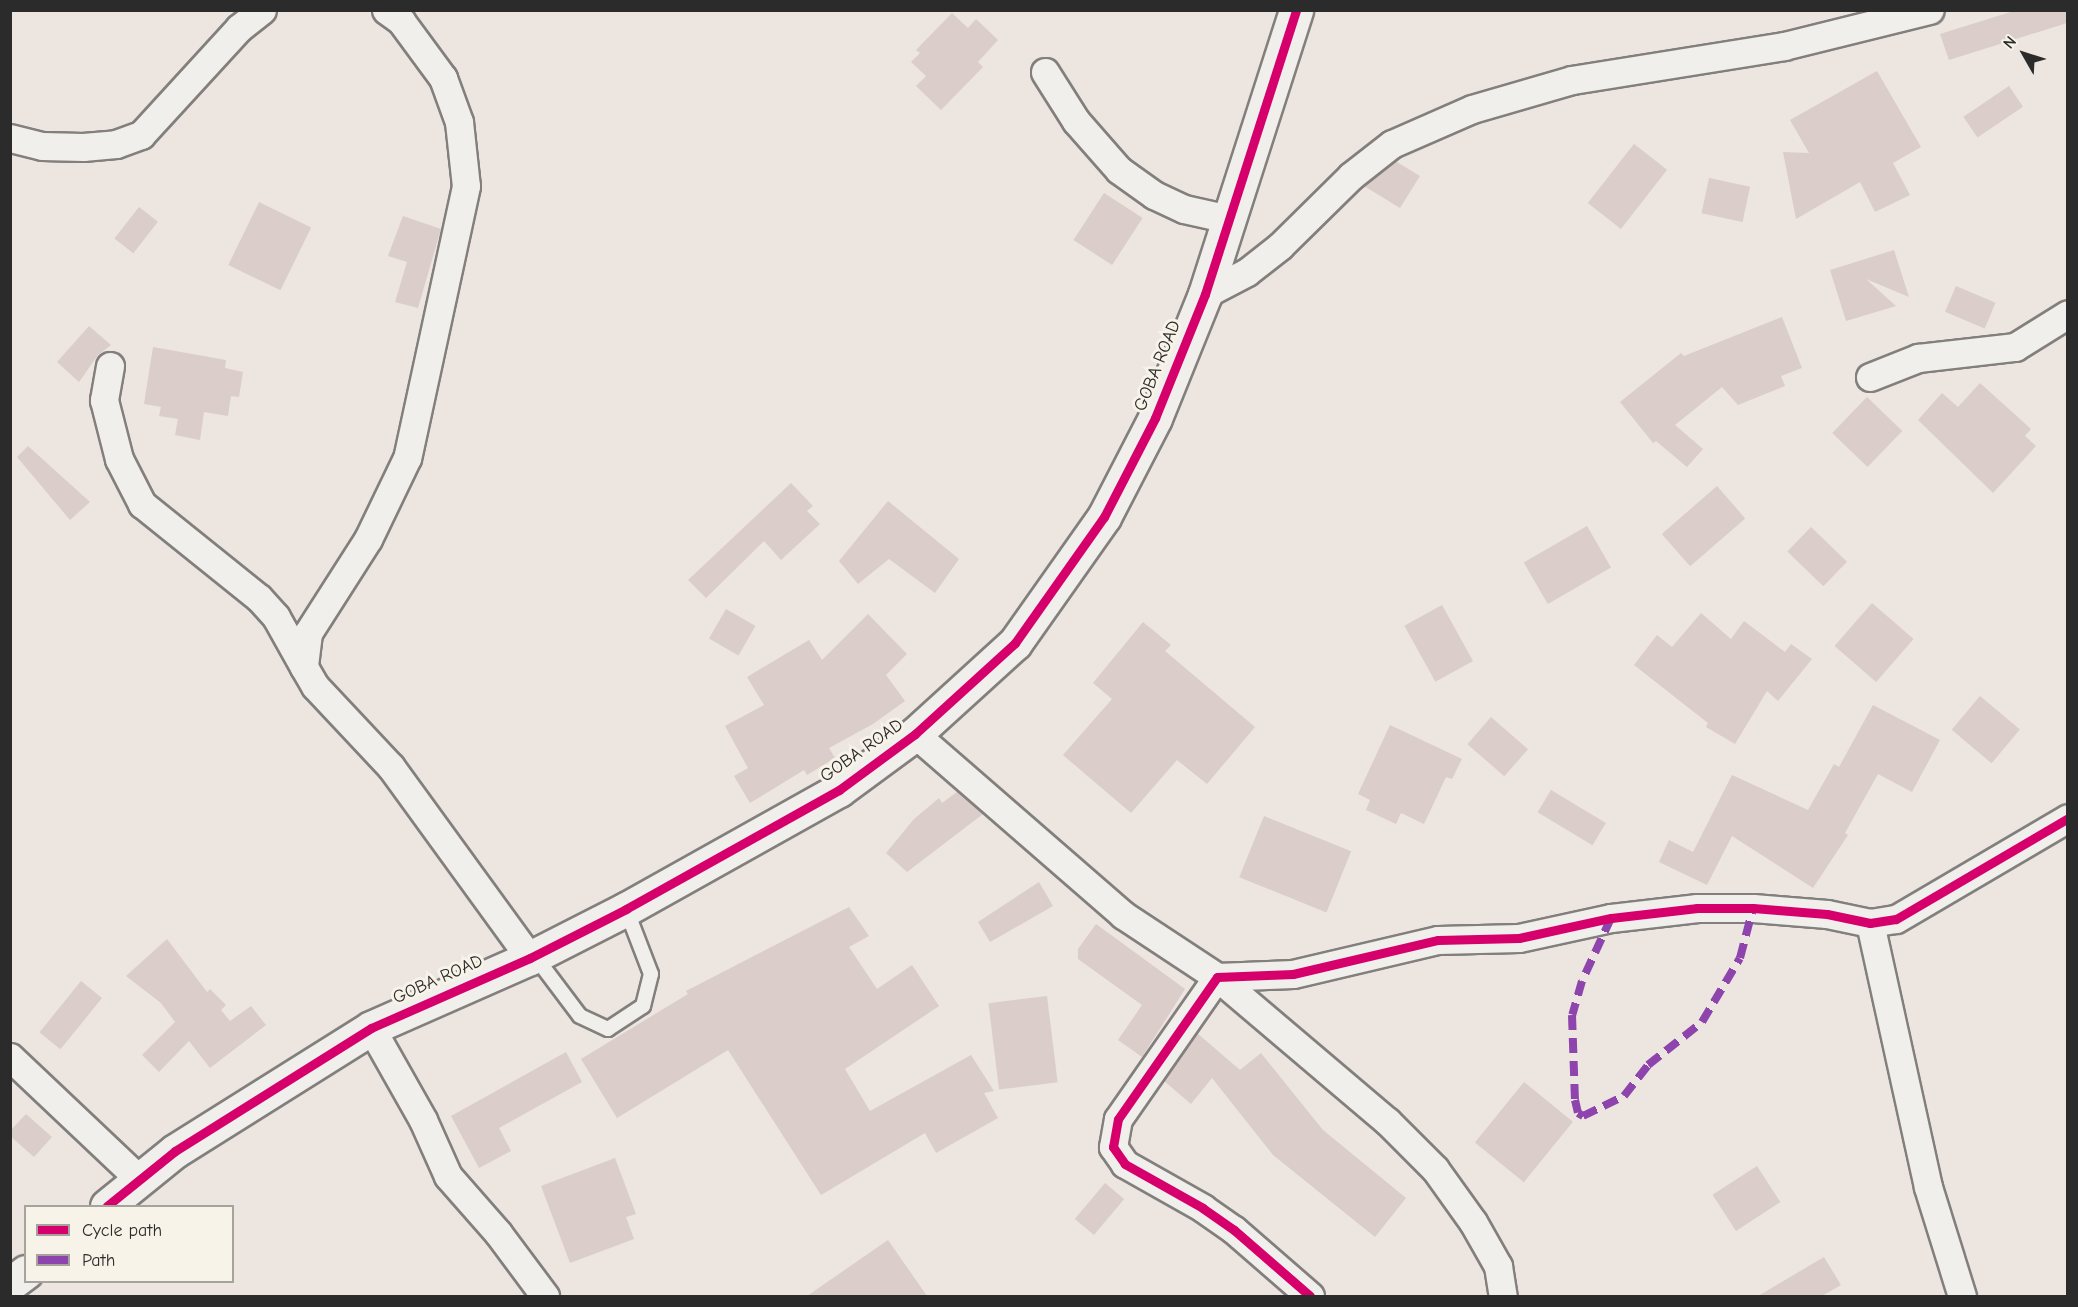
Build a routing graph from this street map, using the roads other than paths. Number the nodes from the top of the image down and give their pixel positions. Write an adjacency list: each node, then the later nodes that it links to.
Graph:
1 (262, 10): 6 (street)
2 (386, 10): 12 (street)
3 (1296, 10): 7 (street, GOBA ROAD)
4 (1930, 10): 8 (street)
5 (1045, 72): 7 (street)
6 (10, 138)
7 (1229, 219): 8 (street, GOBA ROAD)
8 (1204, 294): 13 (street, GOBA ROAD)
9 (2067, 314): 11 (street)
10 (110, 366): 12 (street)
11 (1870, 377)
12 (304, 667): 17 (street)
13 (915, 734): 15 (street, GOBA ROAD); 18 (street)
14 (2067, 818): 16 (street)
15 (626, 909): 17 (street, GOBA ROAD); 17 (lane)
16 (1870, 923): 18 (street); 28 (street)
17 (532, 956): 19 (street, GOBA ROAD)
18 (1217, 977): 26 (street); 27 (street)
19 (372, 1028): 21 (street, GOBA ROAD); 25 (street)
20 (10, 1057): 21 (street)
21 (140, 1180): 22 (street, GOBA ROAD)
22 (108, 1205)
23 (24, 1274): 24 (street)
24 (10, 1284)
25 (545, 1296)
26 (1310, 1296)
27 (1503, 1296)
28 (1962, 1296)

